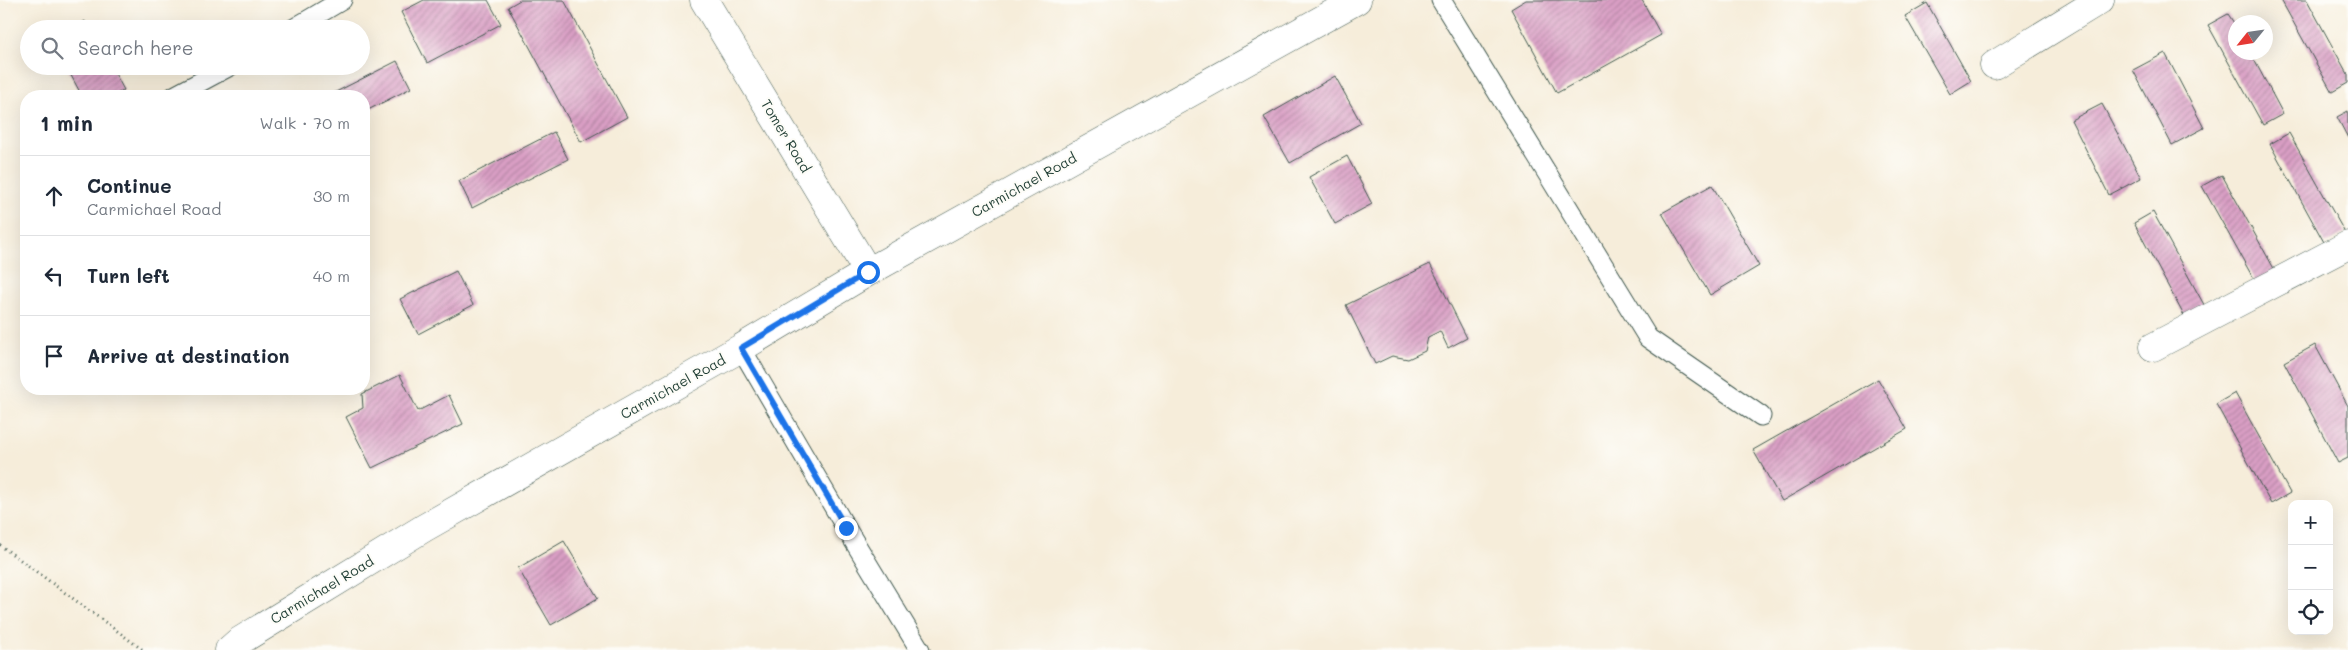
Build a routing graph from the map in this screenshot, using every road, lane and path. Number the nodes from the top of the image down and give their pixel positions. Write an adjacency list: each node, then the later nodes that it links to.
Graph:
1 (342, 0): 6 (lane)
2 (704, 0): 11 (street, Tomer Road)
3 (1357, 0): 11 (street, Carmichael Road)
4 (1441, 0): 14 (lane)
5 (2100, 0): 7 (street)
6 (309, 20)
7 (1994, 65)
8 (213, 75): 9 (lane)
9 (185, 90)
10 (2348, 245): 12 (street)
11 (868, 272): 13 (street, Carmichael Road)
12 (2153, 347)
13 (741, 348): 17 (street, Carmichael Road); 18 (lane)
14 (1761, 416)
15 (0, 545): 16 (path)
16 (143, 650)
17 (229, 650)
18 (920, 650)

